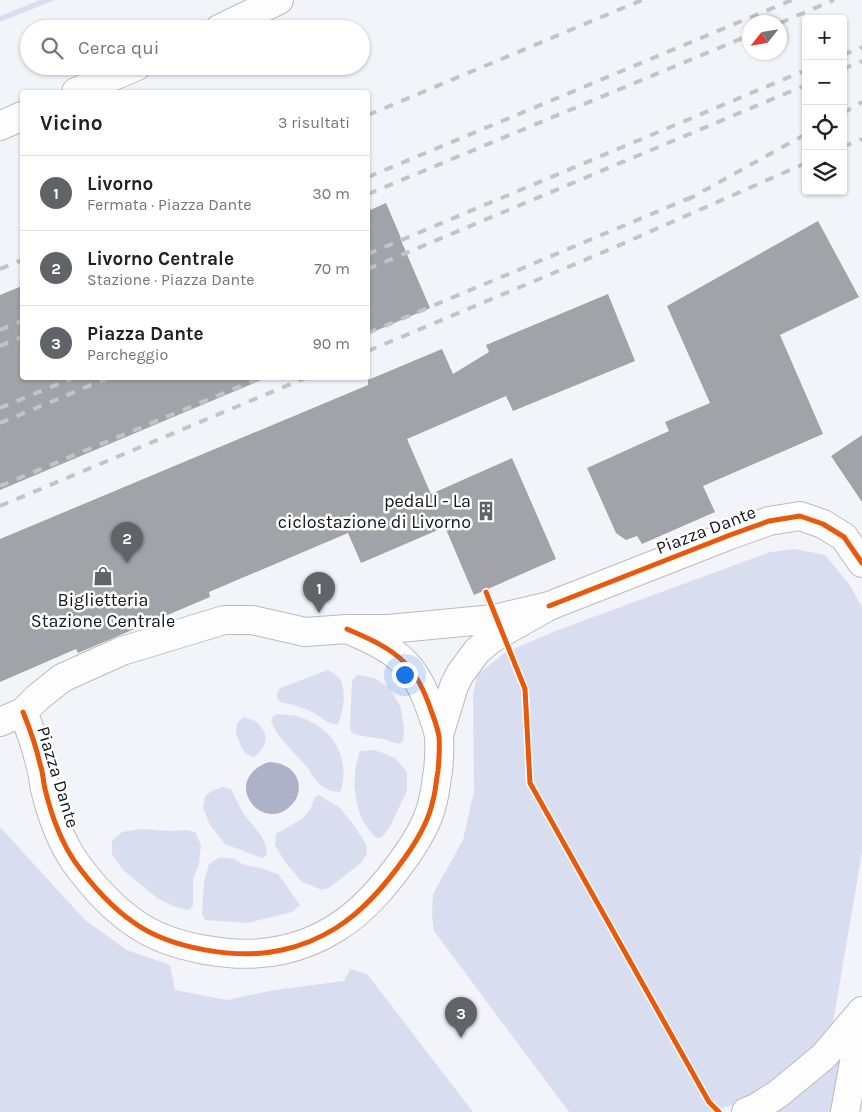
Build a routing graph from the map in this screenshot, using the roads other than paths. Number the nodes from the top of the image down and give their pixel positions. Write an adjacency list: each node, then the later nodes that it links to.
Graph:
1 (279, 0): 2 (street)
2 (238, 20)
3 (116, 75): 4 (street)
4 (81, 90)
5 (20, 117): 6 (street)
6 (0, 126)
7 (862, 563): 8 (street, Piazza Dante)
8 (549, 606): 9 (street, Piazza Dante); 11 (street, Piazza Dante)
9 (347, 629): 10 (street, Piazza Dante); 11 (street, Piazza Dante)
10 (8, 720): 11 (street, Piazza Dante)
11 (439, 735)
12 (862, 1011): 14 (street)
13 (862, 1018): 15 (street)
14 (746, 1112)
15 (845, 1112)

